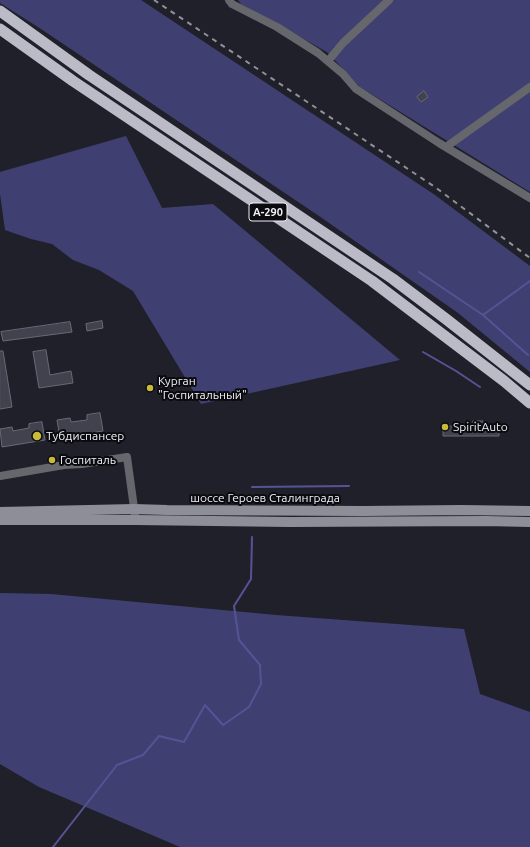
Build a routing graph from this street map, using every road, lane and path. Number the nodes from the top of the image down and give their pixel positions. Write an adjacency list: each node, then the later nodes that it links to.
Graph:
1 (229, 0): 5 (street)
2 (389, 0): 5 (street)
3 (0, 12): 9 (highway, А-290)
4 (0, 29): 10 (highway, А-290)
5 (328, 61): 7 (street)
6 (530, 87): 7 (street)
7 (446, 147): 8 (street)
8 (530, 198)
9 (530, 385)
10 (530, 403)
11 (0, 476): 12 (street)
12 (134, 509): 13 (main road, шоссе Героев Сталинграда); 14 (main road, шоссе Героев Сталинграда); 16 (street)
13 (530, 511)
14 (0, 512)
15 (0, 520): 16 (main road, шоссе Героев Сталинграда)
16 (136, 520): 17 (main road, шоссе Героев Сталинграда)
17 (530, 522)

